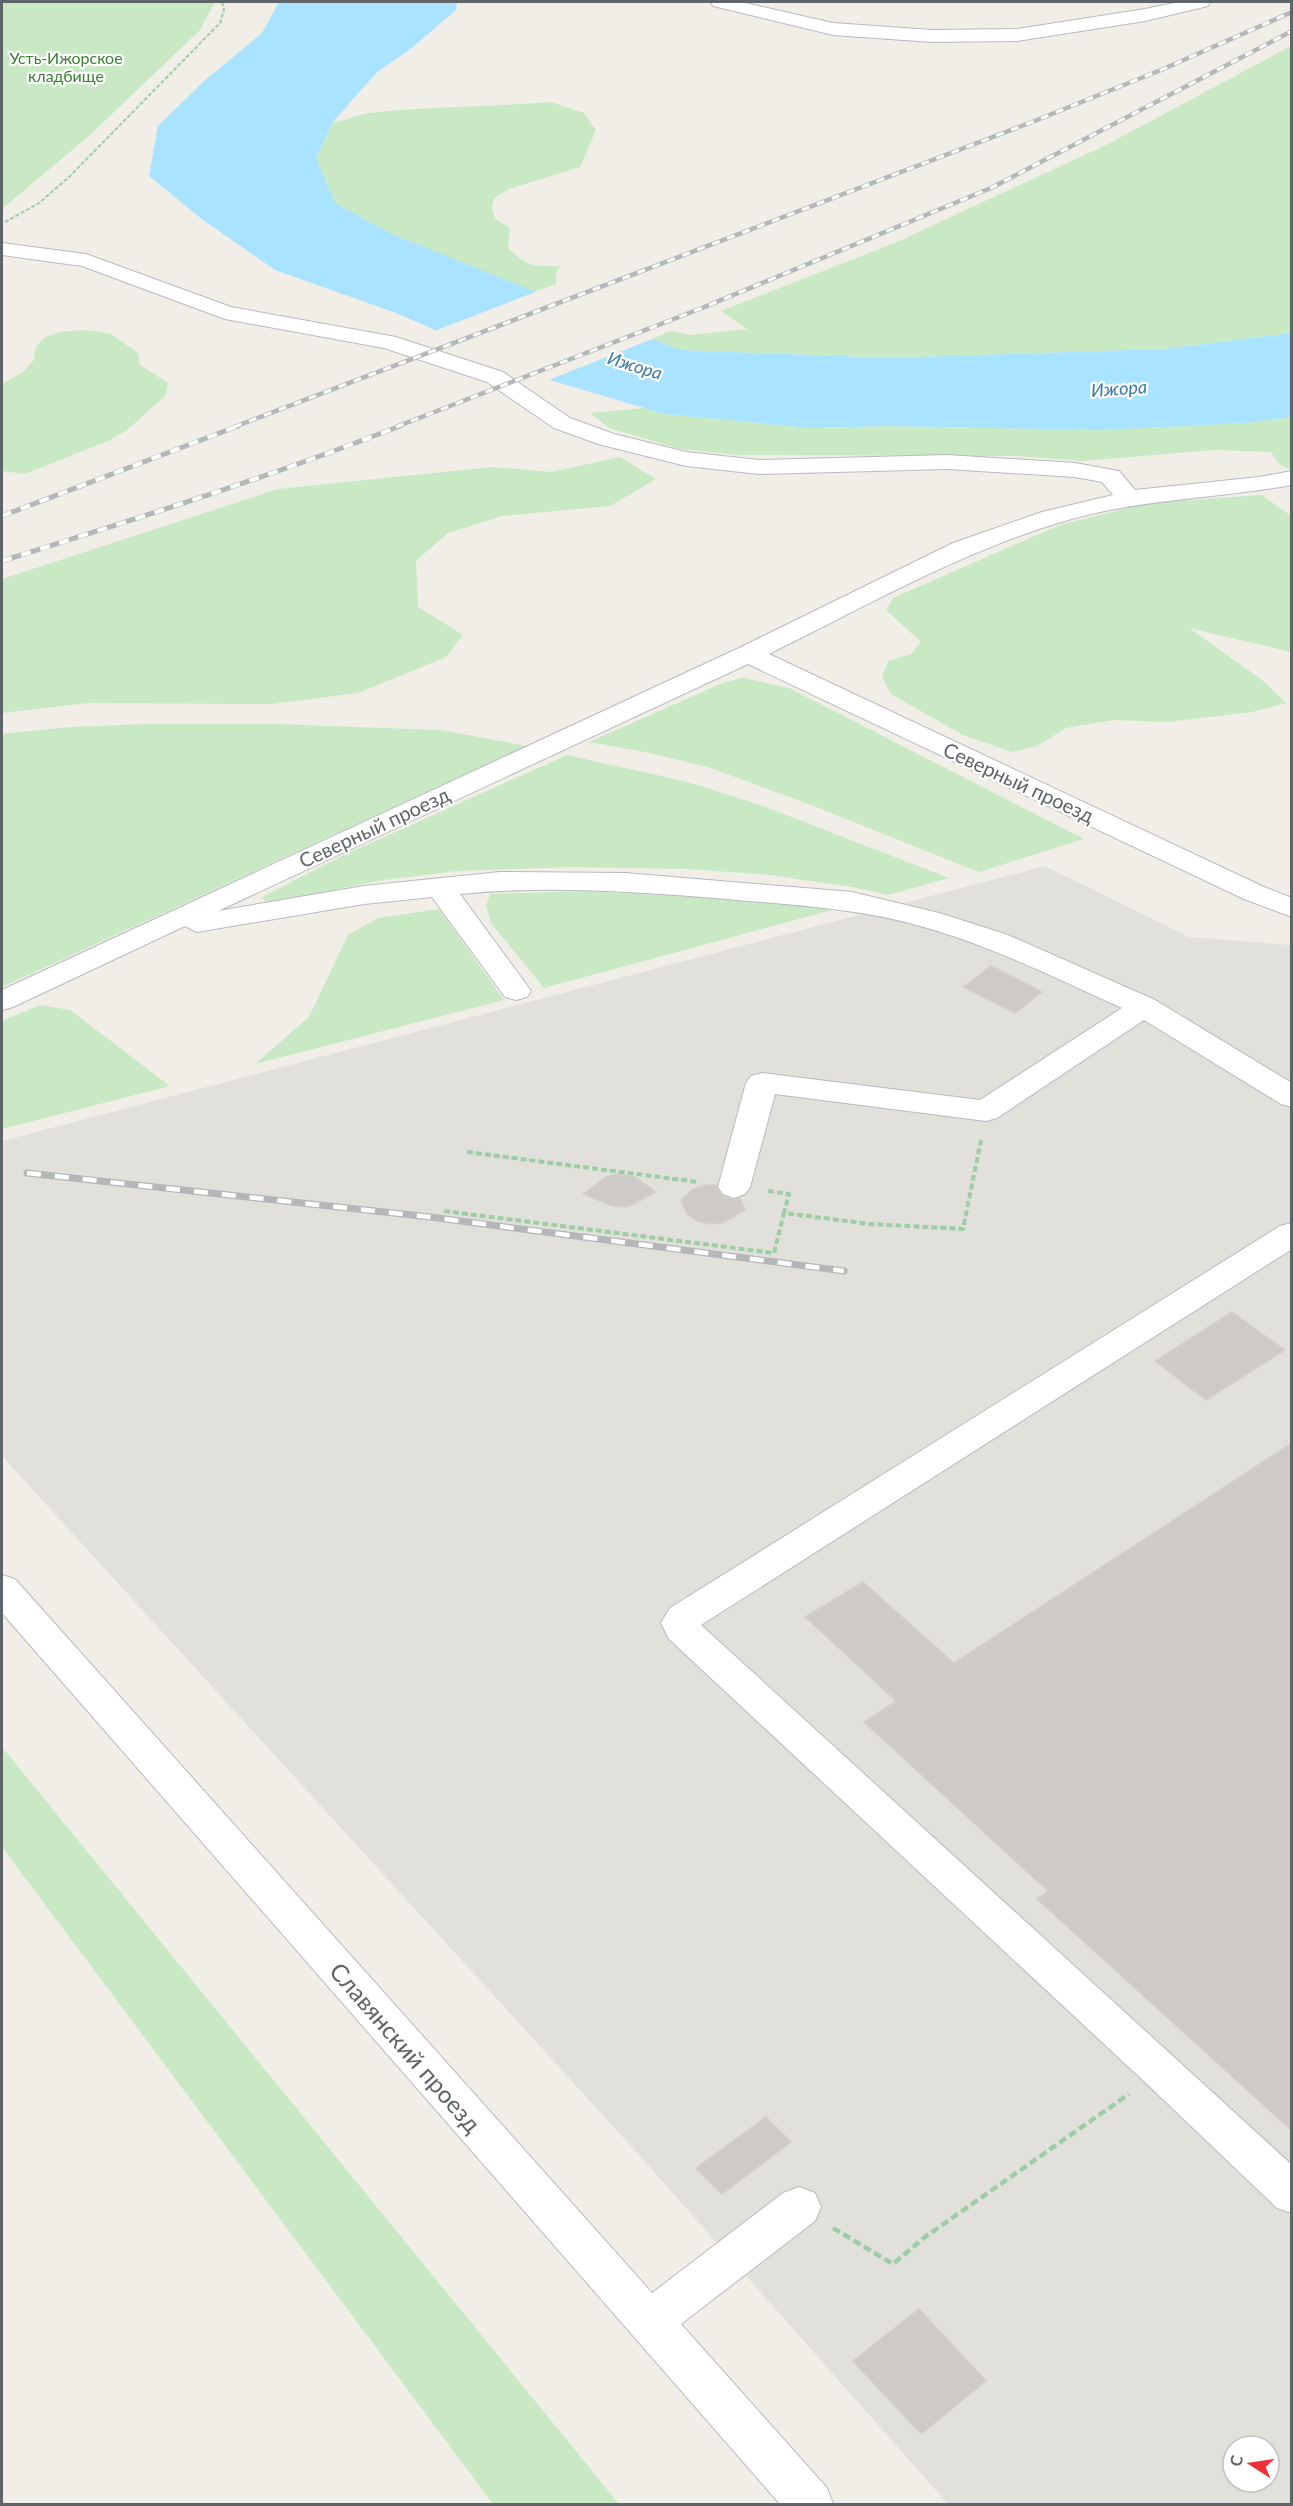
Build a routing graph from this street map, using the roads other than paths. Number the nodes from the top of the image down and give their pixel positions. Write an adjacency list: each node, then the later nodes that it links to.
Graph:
1 (720, 2): 2 (street)
2 (1201, 2)
3 (2, 249): 7 (street)
4 (1292, 478): 5 (street)
5 (1259, 484): 6 (street); 7 (street, Северный проезд)
6 (1292, 489)
7 (1130, 498): 8 (street, Северный проезд)
8 (748, 654): 10 (street, Северный проезд); 11 (street, Северный проезд)
9 (440, 887): 11 (street); 12 (street); 14 (street)
10 (1292, 908)
11 (159, 929): 13 (street, Северный проезд)
12 (516, 991)
13 (2, 1001)
14 (1143, 1007): 15 (street); 16 (street)
15 (1292, 1096)
16 (734, 1186)
17 (1292, 1234): 19 (street)
18 (2, 1589): 21 (street, Славянский проезд)
19 (1292, 2194)
20 (799, 2208): 21 (street)
21 (649, 2322): 22 (street, Славянский проезд)
22 (810, 2505)

